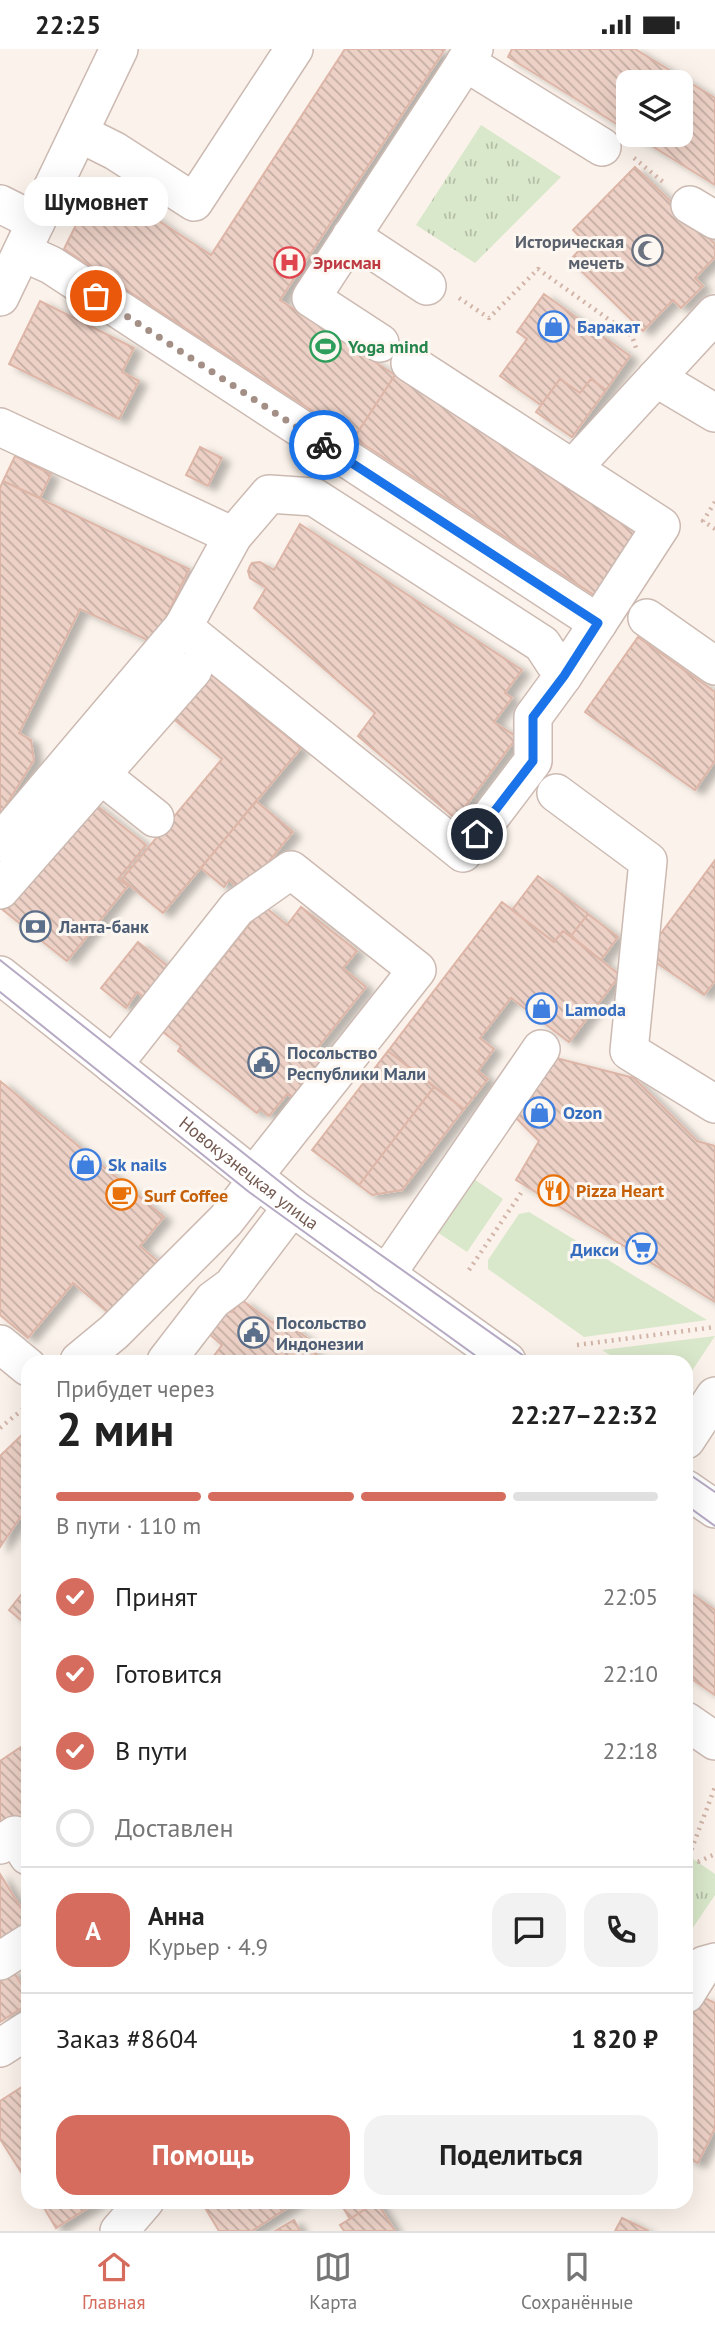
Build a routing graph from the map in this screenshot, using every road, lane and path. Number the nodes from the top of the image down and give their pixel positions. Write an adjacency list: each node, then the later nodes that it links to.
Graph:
1 (119, 49): 4 (street)
2 (294, 49): 4 (street)
3 (469, 56): 5 (street); 8 (street)
4 (79, 133): 9 (street)
5 (602, 147): 7 (path)
6 (0, 204): 9 (street)
7 (703, 212)
8 (351, 236): 10 (street); 13 (street)
9 (29, 237): 11 (street); 23 (street)
10 (427, 286): 15 (path)
11 (0, 297)
12 (715, 314): 15 (street)
13 (380, 343)
14 (410, 363): 18 (street)
15 (656, 378): 16 (street); 18 (street)
16 (715, 413)
17 (0, 427): 21 (street)
18 (573, 468): 23 (street)
19 (715, 502): 20 (path)
20 (715, 529)
21 (233, 536): 24 (street); 27 (street)
22 (647, 618): 25 (street)
23 (598, 623): 27 (street)
24 (183, 627): 27 (street); 31 (street)
25 (715, 666)
26 (193, 670): 28 (street)
27 (564, 676)
28 (101, 775): 30 (street); 32 (street)
29 (556, 793): 36 (street)
30 (155, 818)
31 (0, 843)
32 (0, 890)
33 (0, 975): 35 (street, Новокузнецкая улица)
34 (541, 1049): 41 (street)
35 (113, 1065): 37 (street, Новокузнецкая улица); 37 (street)
36 (715, 1104)
37 (255, 1179): 39 (street, Новокузнецкая улица); 45 (street)
38 (521, 1193): 40 (path)
39 (292, 1207): 41 (street, Новокузнецкая улица); 46 (street)
40 (469, 1270)
41 (386, 1275): 47 (street, Новокузнецкая улица)
42 (715, 1327): 44 (path)
43 (0, 1344): 48 (street)
44 (577, 1345)
45 (86, 1355)
46 (171, 1355)
47 (499, 1355)
48 (21, 1361)
49 (715, 1396): 52 (street)
50 (21, 1411): 51 (path)
51 (0, 1428)
52 (693, 1429)
53 (693, 1494): 54 (street)
54 (715, 1509)
55 (693, 1726): 56 (street)
56 (715, 1741)
57 (715, 1787): 58 (path)
58 (693, 1848)
59 (715, 1854): 60 (path)
60 (698, 1862)
61 (21, 1948): 62 (street)
62 (0, 1961)
63 (715, 1962): 64 (street)
64 (693, 1983)
65 (21, 2034): 66 (street)
66 (0, 2048)
67 (138, 2209): 68 (street)
68 (120, 2231)

